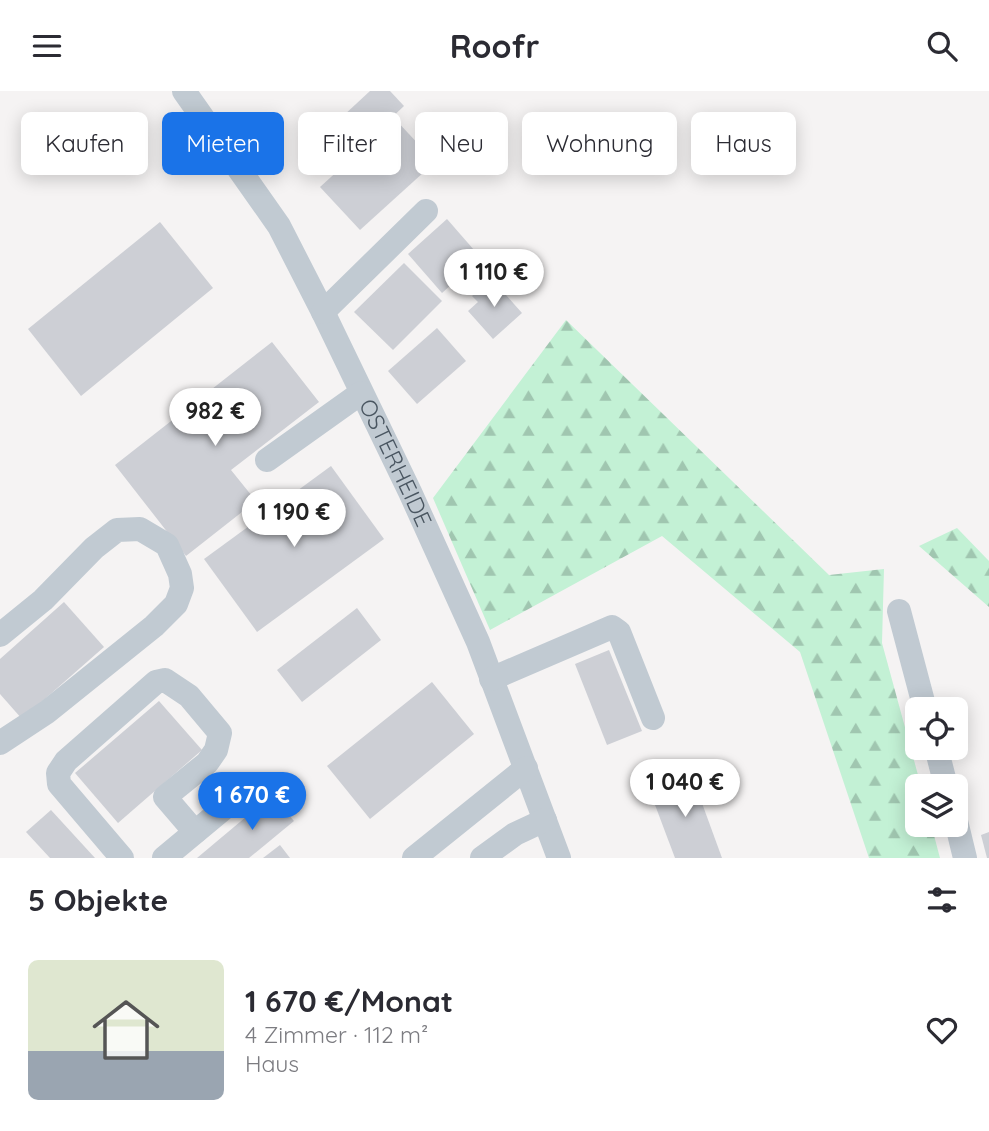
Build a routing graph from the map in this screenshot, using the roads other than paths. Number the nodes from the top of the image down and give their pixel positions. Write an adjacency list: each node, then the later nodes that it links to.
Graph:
1 (184, 91): 3 (street, OSTERHEIDE)
2 (426, 211): 3 (street)
3 (323, 312): 4 (street, OSTERHEIDE)
4 (362, 393): 5 (street); 8 (street, OSTERHEIDE)
5 (267, 460)
6 (899, 611): 9 (street)
7 (0, 635): 11 (street)
8 (491, 679): 10 (street); 12 (street, OSTERHEIDE)
9 (922, 697)
10 (653, 718)
11 (0, 743)
12 (526, 768): 14 (street, OSTERHEIDE); 19 (street)
13 (223, 809): 15 (street)
14 (545, 820): 20 (street); 21 (street, OSTERHEIDE)
15 (195, 832): 17 (street); 18 (street)
16 (960, 837): 22 (street)
17 (122, 858)
18 (164, 858)
19 (414, 858)
20 (482, 858)
21 (559, 858)
22 (965, 858)

